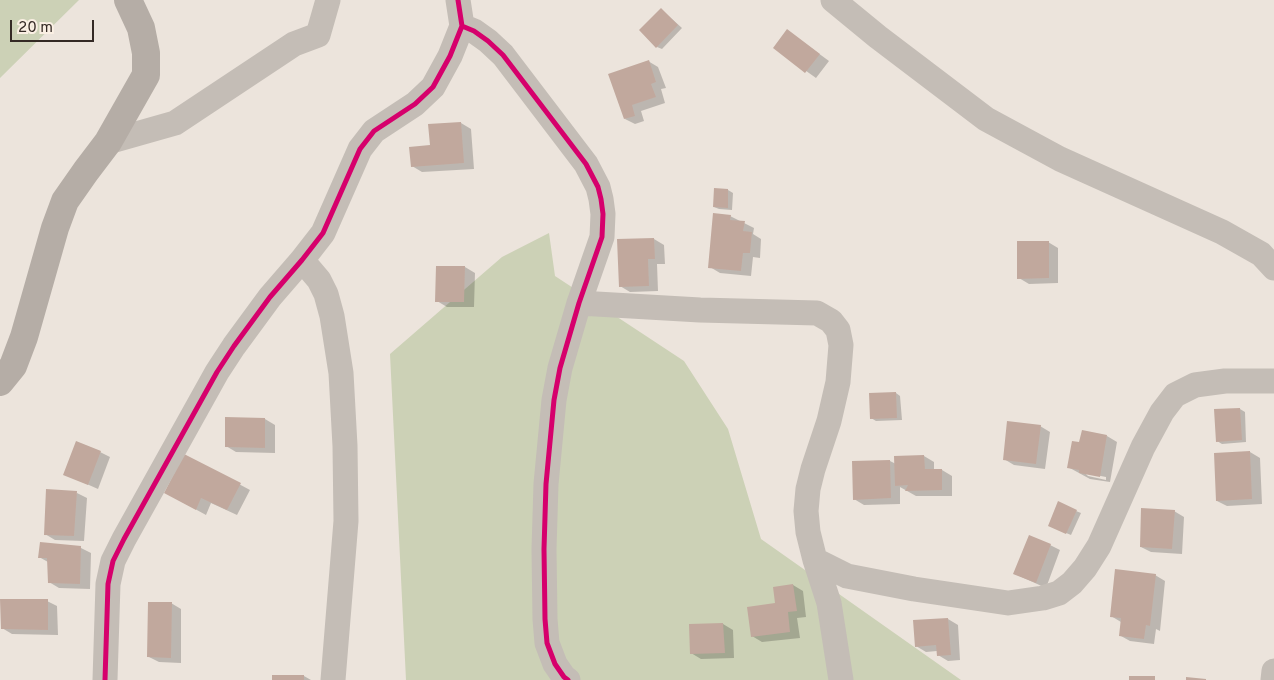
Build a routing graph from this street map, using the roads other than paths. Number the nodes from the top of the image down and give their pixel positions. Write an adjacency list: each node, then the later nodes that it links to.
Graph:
1 (128, 0): 6 (street)
2 (328, 0): 6 (street)
3 (458, 0): 5 (street)
4 (833, 0): 8 (street)
5 (462, 26): 7 (street); 9 (street)
6 (108, 142): 11 (street)
7 (302, 260): 14 (street); 15 (street)
8 (1274, 268)
9 (579, 303): 12 (street); 16 (street)
10 (1274, 381): 12 (street)
11 (0, 382)
12 (815, 560): 17 (street)
13 (1274, 671): 18 (street)
14 (105, 680)
15 (333, 680)
16 (568, 680)
17 (841, 680)
18 (1273, 680)

